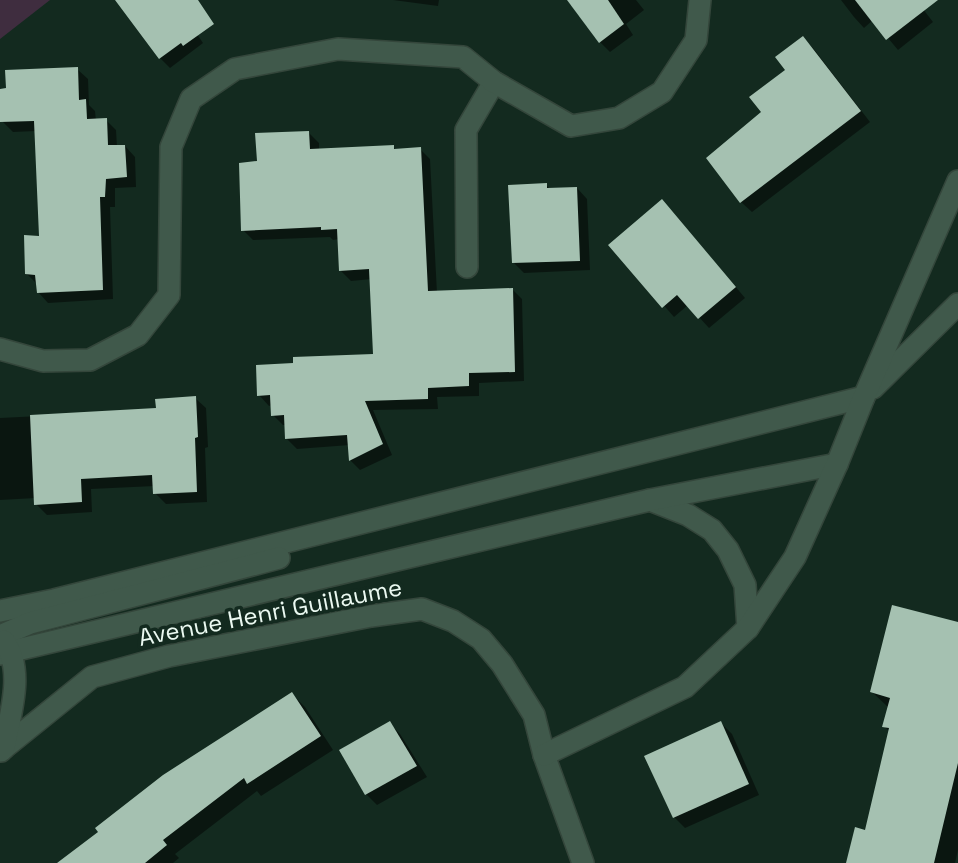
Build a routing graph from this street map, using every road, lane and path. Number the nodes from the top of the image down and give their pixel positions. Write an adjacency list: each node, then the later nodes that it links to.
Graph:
1 (700, 0): 2 (street)
2 (494, 82): 4 (street); 6 (street)
3 (958, 181): 7 (street)
4 (467, 267)
5 (958, 304): 7 (street)
6 (0, 349)
7 (864, 397): 8 (street); 10 (street, Avenue Henri Guillaume)
8 (837, 464): 9 (street, Avenue Henri Guillaume); 12 (street)
9 (650, 500): 12 (street); 13 (street, Avenue Henri Guillaume)
10 (389, 516): 11 (street, Avenue Henri Guillaume); 13 (street, Avenue Henri Guillaume)
11 (0, 611)
12 (748, 628): 15 (street)
13 (2, 642): 14 (street, Avenue Henri Guillaume)
14 (2, 750): 15 (street, Avenue Henri Guillaume)
15 (544, 755): 16 (street, Avenue Henri Guillaume)
16 (583, 863)

